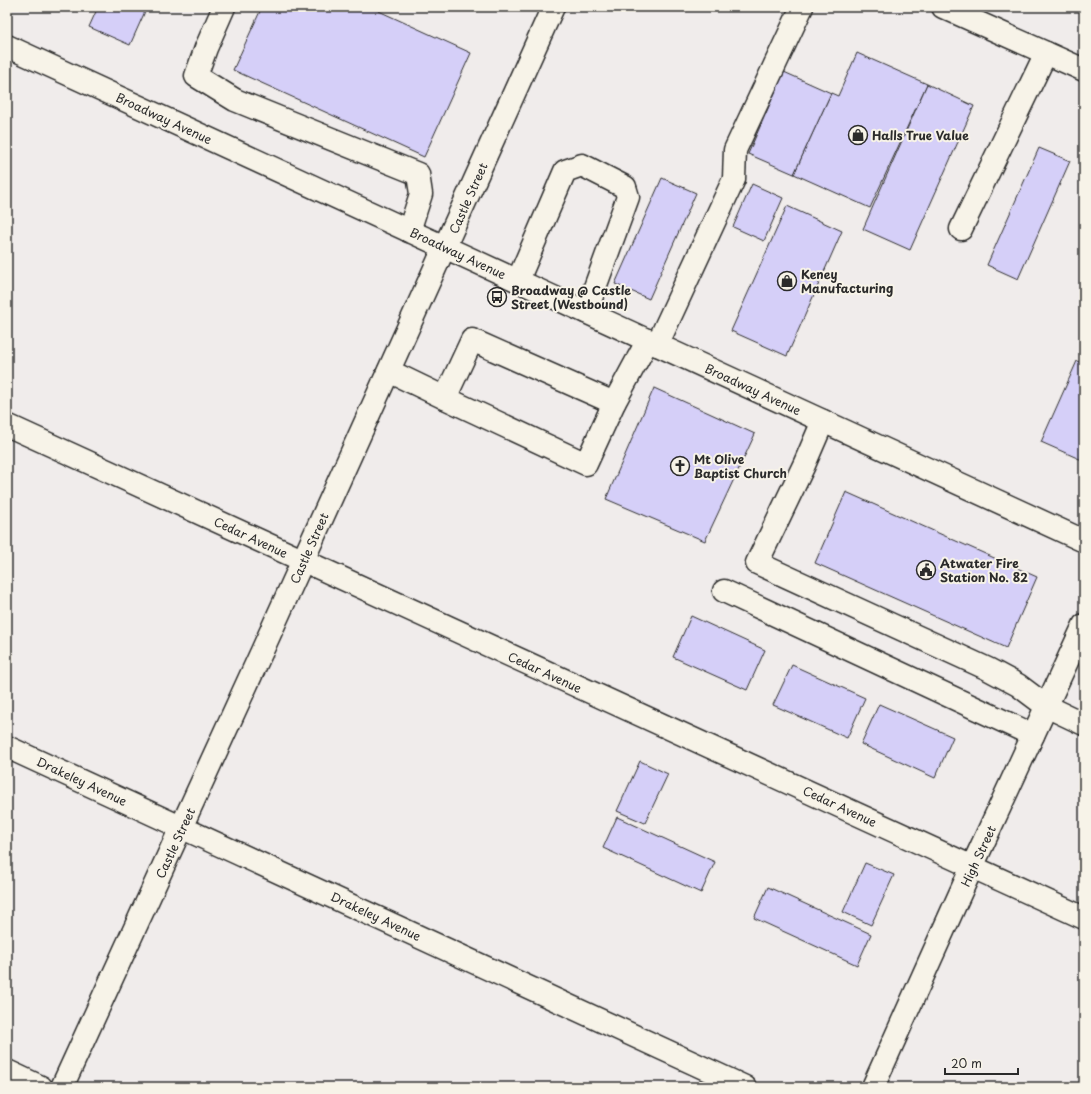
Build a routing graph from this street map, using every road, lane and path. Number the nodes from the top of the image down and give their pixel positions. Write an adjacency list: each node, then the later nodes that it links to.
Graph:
1 (224, 7): 9 (street)
2 (553, 7): 10 (street, Castle Street)
3 (802, 7): 13 (street)
4 (943, 7): 6 (street)
5 (7, 46): 9 (street, Broadway Avenue)
6 (1046, 53): 7 (street); 8 (street)
7 (1084, 70)
8 (962, 229)
9 (410, 231): 10 (street, Broadway Avenue)
10 (445, 247): 11 (street, Broadway Avenue); 14 (street, Castle Street)
11 (518, 280): 12 (street, Broadway Avenue); 12 (street)
12 (586, 312): 13 (street, Broadway Avenue)
13 (652, 343): 16 (street); 17 (street, Broadway Avenue)
14 (389, 371): 15 (street); 20 (street, Castle Street)
15 (445, 398): 16 (street); 16 (street)
16 (614, 404)
17 (824, 421): 19 (street, Broadway Avenue); 23 (street)
18 (7, 425): 20 (street, Cedar Avenue)
19 (1084, 541)
20 (304, 561): 27 (street, Castle Street); 28 (street, Cedar Avenue)
21 (724, 591): 25 (street)
22 (1084, 625): 23 (street, High Street)
23 (1046, 706): 24 (street); 25 (street, High Street)
24 (1084, 724)
25 (1033, 735): 28 (street, High Street)
26 (7, 747): 27 (street, Drakeley Avenue)
27 (182, 827): 32 (street, Castle Street); 33 (street, Drakeley Avenue)
28 (972, 867): 29 (street, Cedar Avenue); 34 (street, High Street)
29 (1084, 918)
30 (7, 1071): 31 (street)
31 (41, 1087)
32 (62, 1087)
33 (745, 1087)
34 (873, 1087)

